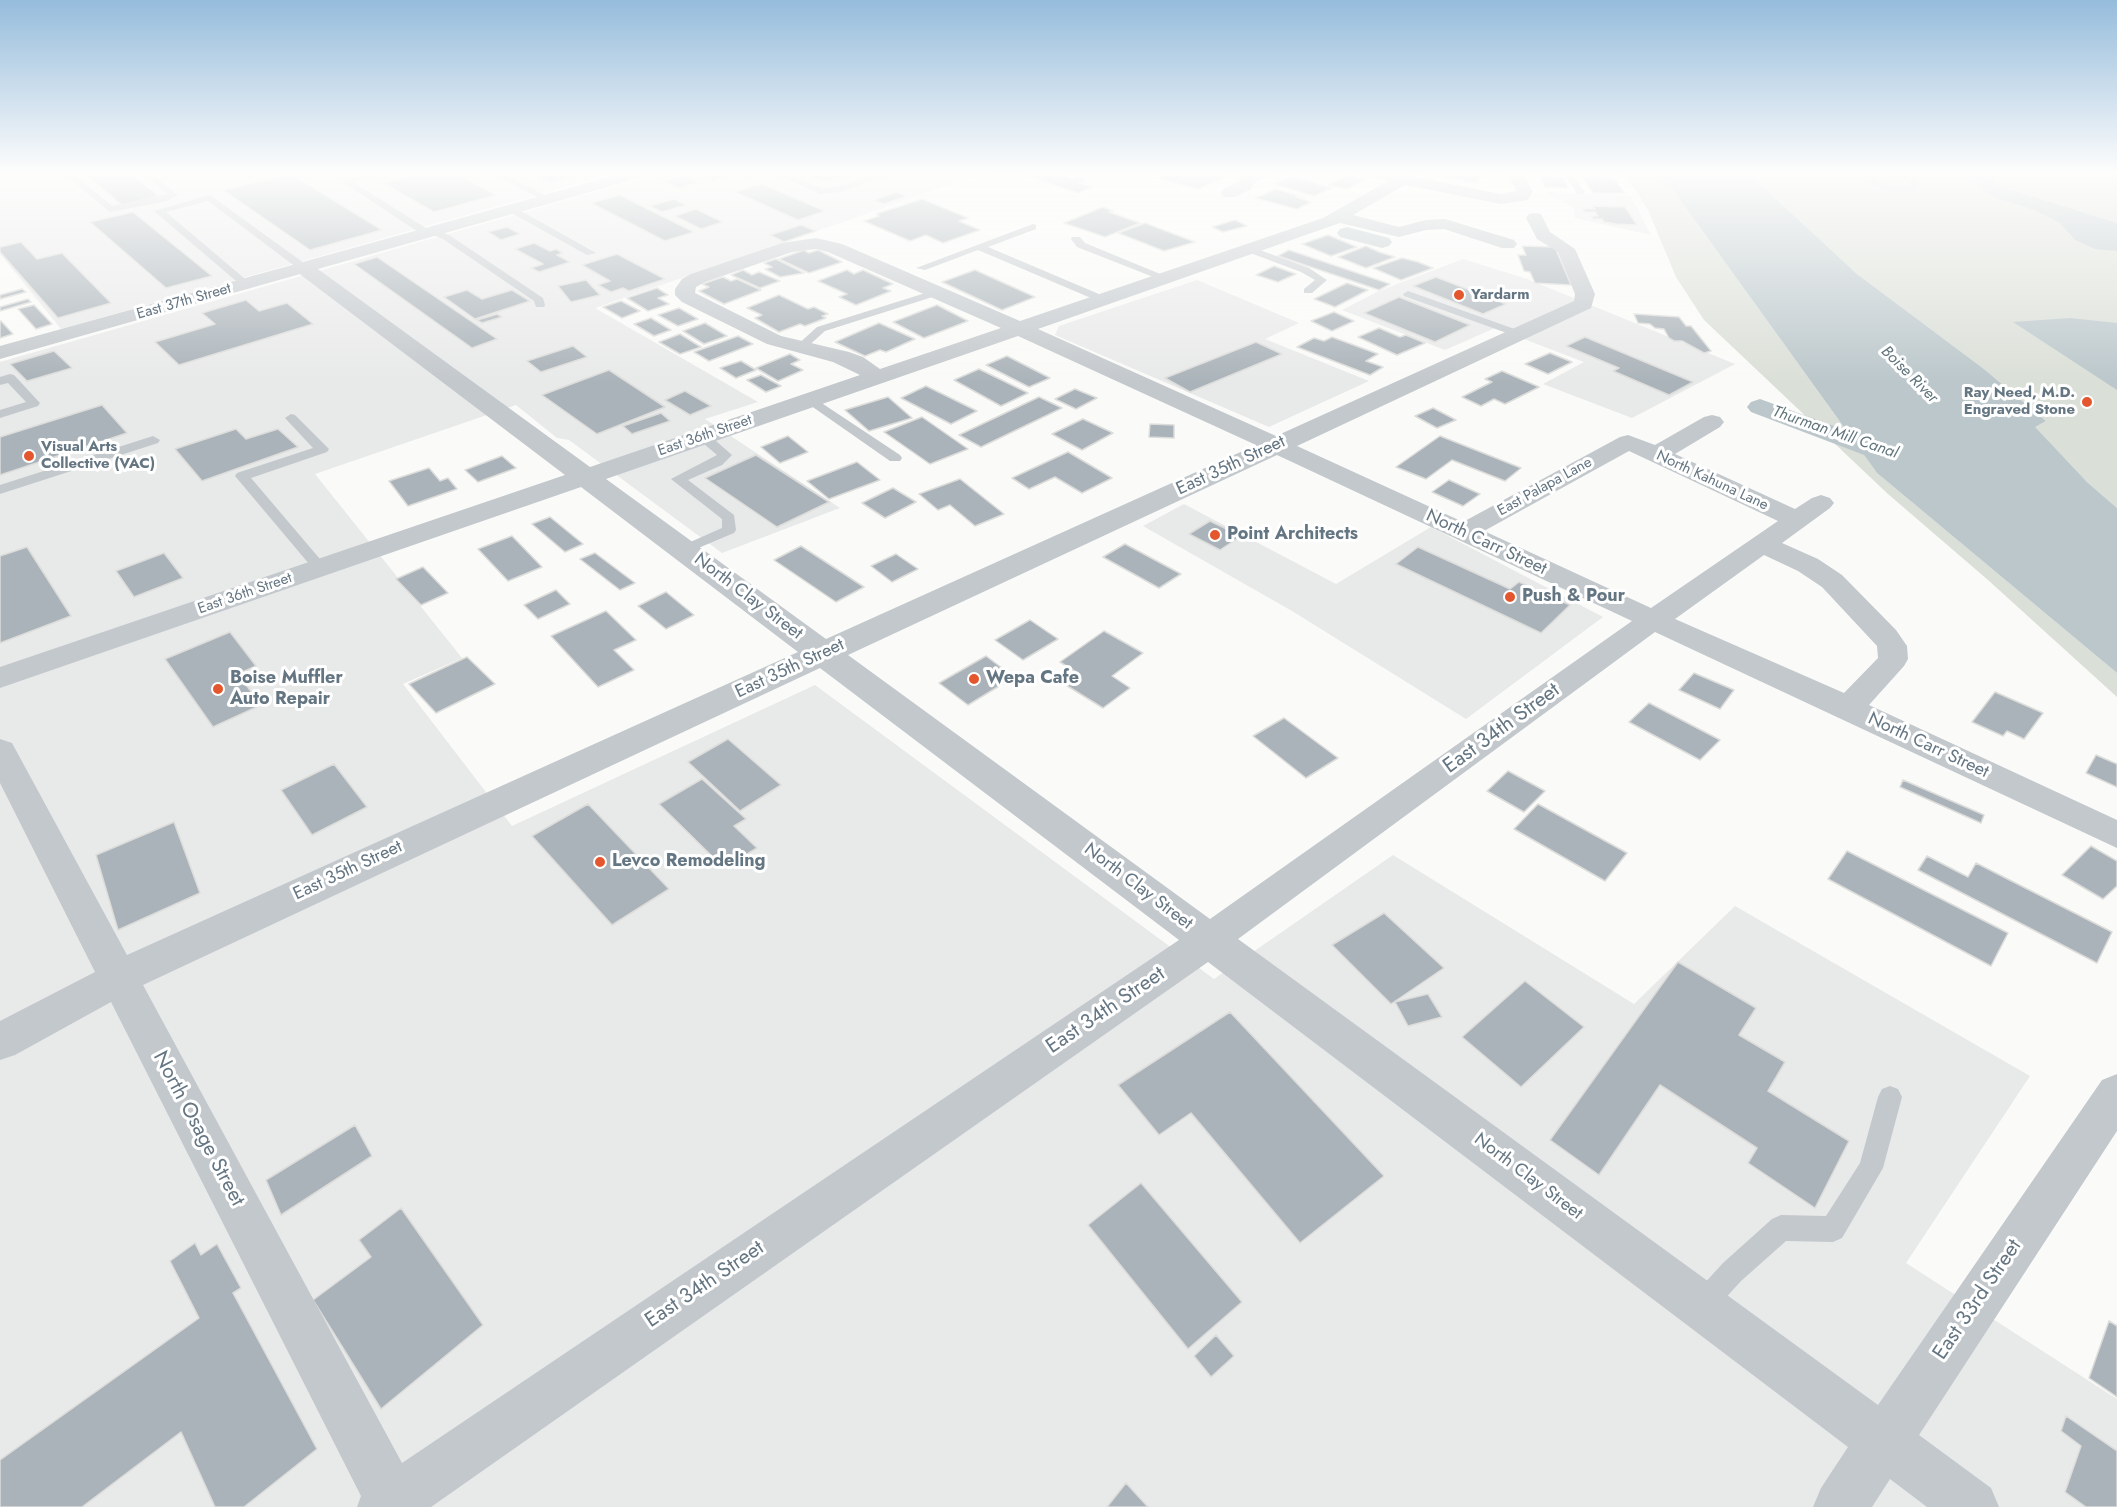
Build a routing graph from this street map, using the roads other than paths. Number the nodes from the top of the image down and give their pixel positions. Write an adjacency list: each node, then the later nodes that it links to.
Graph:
1 (196, 242): 18 (lane)
2 (270, 242): 15 (lane)
3 (394, 242): 15 (street, East 37th Street)
4 (454, 242): 23 (lane)
5 (572, 242): 14 (lane)
6 (992, 242): 12 (lane)
7 (1079, 242): 17 (lane)
8 (1267, 242): 13 (street, East 36th Street)
9 (1503, 242): 11 (street)
10 (1555, 242): 25 (street, East 35th Street)
11 (1508, 244)
12 (979, 247): 16 (lane); 22 (lane)
13 (1249, 249): 17 (street, East 36th Street); 19 (lane)
14 (591, 253)
15 (304, 268): 18 (street, East 37th Street); 40 (street, North Clay Street)
16 (921, 268)
17 (1165, 278): 22 (street, East 36th Street)
18 (246, 284): 27 (street, East 37th Street)
19 (1308, 291)
20 (938, 292): 24 (street, North Carr Street); 26 (lane); 26 (street, North Carr Street)
21 (1408, 294): 25 (lane)
22 (1102, 300): 24 (street, East 36th Street)
23 (540, 305)
24 (1017, 329): 28 (street, East 36th Street); 37 (street, North Carr Street)
25 (1519, 334): 37 (street, East 35th Street)
26 (801, 347): 28 (street)
27 (0, 353)
28 (878, 377): 30 (street, East 36th Street)
29 (0, 381): 31 (lane)
30 (811, 400): 34 (street, East 36th Street); 39 (lane)
31 (0, 414)
32 (291, 418): 46 (lane)
33 (1712, 422): 38 (street)
34 (703, 437): 40 (street, East 36th Street); 45 (lane)
35 (153, 440): 41 (lane)
36 (1628, 442): 38 (street, North Kahuna Lane); 43 (street, East Palapa Lane)
37 (1276, 445): 43 (street, North Carr Street); 48 (street, East 35th Street)
38 (1656, 455): 42 (street, North Kahuna Lane)
39 (895, 458)
40 (586, 478): 45 (street, North Clay Street); 46 (street, East 36th Street)
41 (0, 490)
42 (1809, 511): 44 (street, East 34th Street)
43 (1463, 532): 47 (street, North Carr Street)
44 (1761, 543): 47 (street, East 34th Street); 50 (street)
45 (684, 550): 48 (street, North Clay Street)
46 (320, 568): 49 (street, East 36th Street)
47 (1653, 620): 50 (street, North Carr Street); 53 (street, East 34th Street)
48 (824, 654): 53 (street, North Clay Street); 54 (street, East 35th Street)
49 (0, 678)
50 (1848, 708): 52 (street, North Carr Street)
51 (4, 768): 54 (street, North Osage Street)
52 (2117, 836)
53 (1209, 940): 58 (street, North Clay Street); 60 (street, East 34th Street)
54 (118, 977): 55 (street, East 35th Street); 60 (street, North Osage Street)
55 (0, 1042)
56 (2117, 1094): 59 (street, East 33rd Street)
57 (1890, 1097): 58 (lane)
58 (1701, 1306): 59 (street, North Clay Street)
59 (1884, 1442): 61 (street, East 33rd Street); 62 (street, North Clay Street)
60 (391, 1505)
61 (1840, 1507)
62 (1972, 1507)

